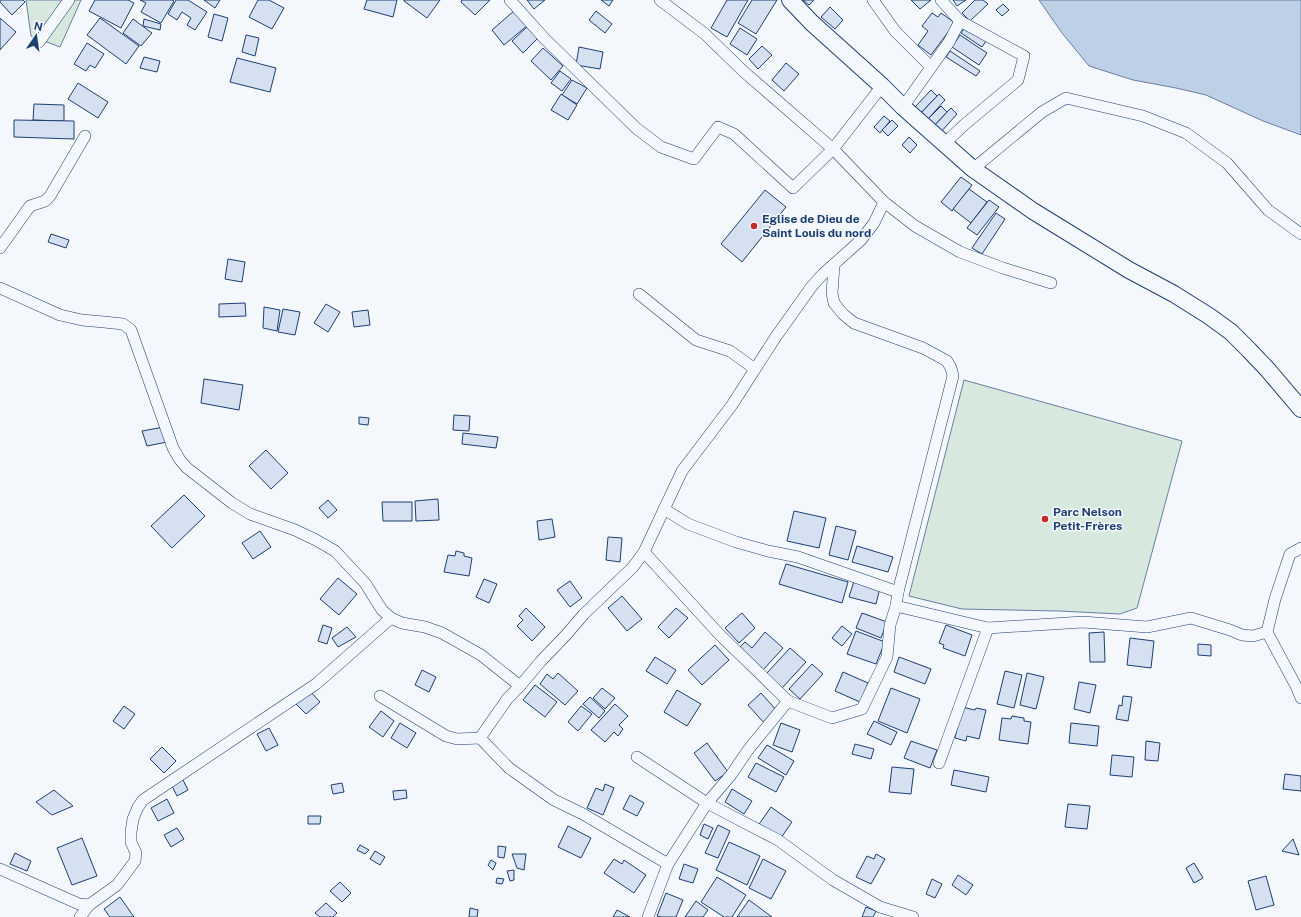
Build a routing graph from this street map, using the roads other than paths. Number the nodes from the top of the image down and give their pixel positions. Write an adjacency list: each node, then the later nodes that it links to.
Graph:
1 (69, 0): 8 (street)
2 (510, 0): 14 (street)
3 (660, 0): 14 (street)
4 (790, 0): 10 (main road)
5 (873, 0): 9 (street)
6 (941, 0): 7 (street)
7 (960, 21): 9 (street); 13 (street)
8 (39, 42)
9 (931, 67): 11 (street)
10 (882, 86): 11 (main road); 14 (street)
11 (903, 107): 13 (main road)
12 (85, 136): 18 (street)
13 (944, 144): 15 (main road)
14 (833, 149): 16 (street)
15 (973, 169): 17 (street); 24 (main road)
16 (884, 202): 19 (street); 20 (street)
17 (1301, 234)
18 (0, 248)
19 (834, 265): 23 (street); 28 (street)
20 (1051, 283)
21 (0, 288): 30 (street)
22 (639, 294): 23 (street)
23 (755, 369): 25 (street)
24 (1301, 410)
25 (664, 509): 27 (street); 28 (street)
26 (1301, 548): 32 (street)
27 (644, 552): 33 (street); 36 (street)
28 (898, 592): 29 (street)
29 (896, 606): 31 (street); 36 (street)
30 (391, 618): 33 (street); 43 (street)
31 (988, 628): 32 (street); 39 (street)
32 (1267, 632): 35 (street)
33 (520, 686): 37 (street)
34 (380, 696): 37 (street)
35 (1301, 698)
36 (788, 701): 40 (street)
37 (480, 738): 41 (street)
38 (637, 757): 40 (street)
39 (939, 763)
40 (707, 803): 41 (street); 46 (street)
41 (668, 864): 45 (street)
42 (0, 869): 43 (street)
43 (89, 905): 44 (street)
44 (80, 917)
45 (648, 917)
46 (913, 917)

